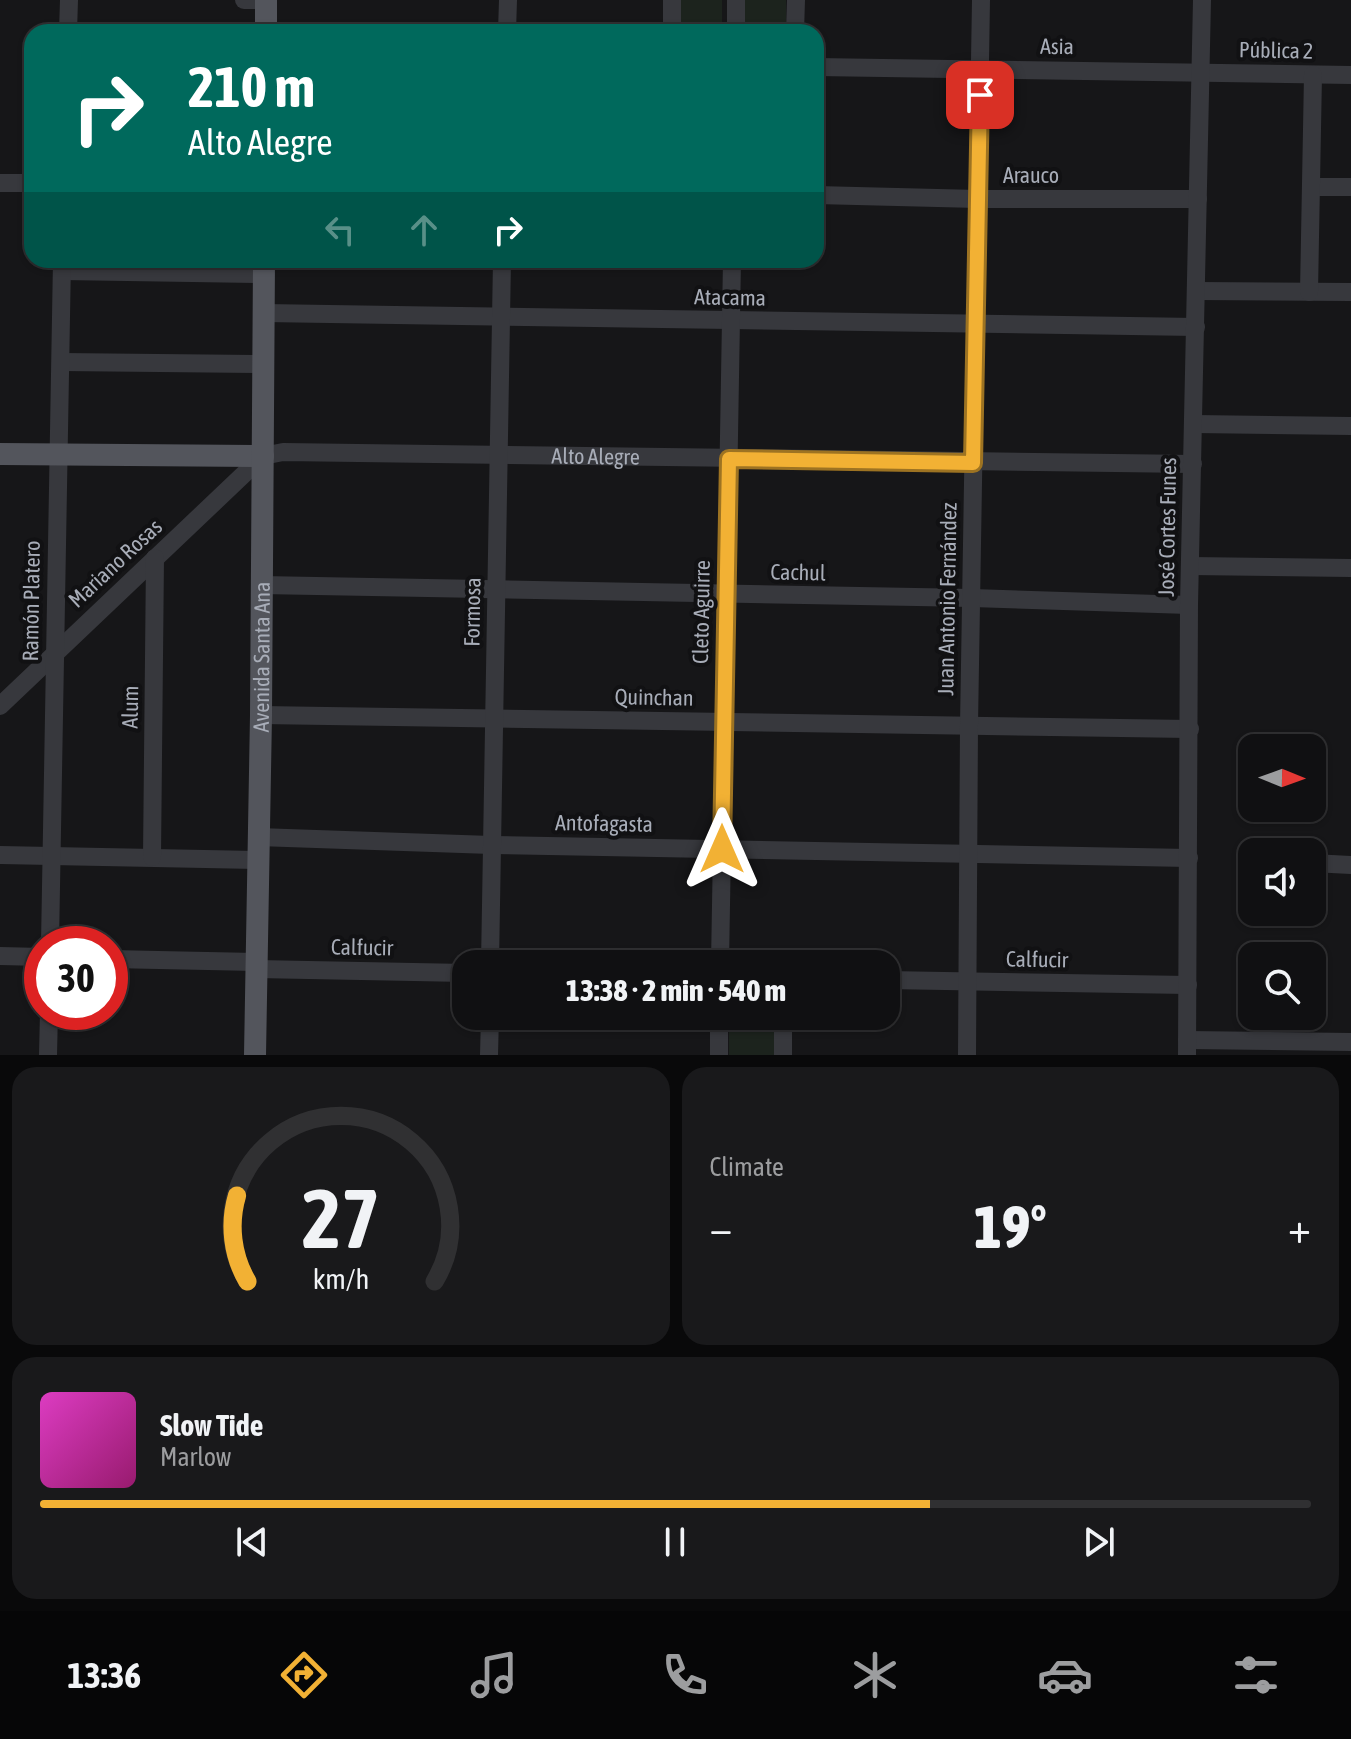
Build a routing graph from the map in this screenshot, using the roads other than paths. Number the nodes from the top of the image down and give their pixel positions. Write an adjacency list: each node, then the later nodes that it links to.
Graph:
1 (69, 0): 10 (street)
2 (244, 0): 3 (street)
3 (266, 0): 11 (main road)
4 (508, 0): 12 (street)
5 (672, 0): 13 (street)
6 (736, 0): 14 (street)
7 (796, 0): 15 (street)
8 (981, 0): 17 (street, Juan Antonio Fernández)
9 (1202, 0): 18 (street, José Cortes Funes)
10 (68, 24)
11 (266, 24)
12 (507, 24)
13 (672, 24)
14 (736, 24)
15 (795, 24)
16 (824, 67): 17 (street, Asia)
17 (980, 69): 18 (street, Asia); 26 (street, Juan Antonio Fernández)
18 (1201, 72): 19 (street, Pública 2); 27 (street, José Cortes Funes)
19 (1313, 75): 20 (street, Pública 2); 23 (street)
20 (1351, 75)
21 (0, 183): 22 (street)
22 (24, 183)
23 (1311, 187): 24 (street); 33 (street)
24 (1351, 187)
25 (824, 195): 26 (street, Arauco)
26 (978, 199): 27 (street, Arauco); 38 (street, Juan Antonio Fernández)
27 (1198, 199): 32 (street, José Cortes Funes)
28 (62, 268): 40 (street, Ramón Platero)
29 (264, 268): 35 (main road, Avenida Santa Ana)
30 (502, 268): 36 (street, Formosa)
31 (732, 268): 37 (street, Cleto Aguirre)
32 (1197, 291): 33 (street); 39 (street, José Cortes Funes)
33 (1309, 292): 34 (street)
34 (1351, 292)
35 (264, 313): 36 (street, Atacama); 41 (main road, Avenida Santa Ana)
36 (500, 318): 37 (street, Atacama); 45 (street, Formosa)
37 (731, 321): 38 (street, Atacama); 48 (street, Cleto Aguirre)
38 (975, 325): 39 (street, Atacama); 49 (street, Juan Antonio Fernández)
39 (1196, 327): 42 (street, José Cortes Funes)
40 (61, 362): 41 (street); 46 (street, Ramón Platero)
41 (264, 364): 47 (main road, Avenida Santa Ana)
42 (1194, 424): 43 (street); 50 (street, José Cortes Funes)
43 (1351, 426)
44 (0, 454): 46 (main road, Alto Alegre)
45 (498, 454): 47 (street, Alto Alegre); 48 (street, Alto Alegre); 55 (street, Formosa)
46 (58, 455): 47 (main road, Alto Alegre); 59 (street, Ramón Platero)
47 (263, 456): 51 (street, Mariano Rosas); 54 (main road, Avenida Santa Ana)
48 (729, 459): 49 (street, Alto Alegre); 56 (street, Cleto Aguirre)
49 (973, 463): 50 (street, Alto Alegre); 57 (street, Juan Antonio Fernández)
50 (1193, 464): 52 (street, José Cortes Funes)
51 (155, 558): 59 (street, Mariano Rosas); 72 (street, Alum)
52 (1190, 566): 53 (street); 58 (street, José Cortes Funes)
53 (1351, 568)
54 (261, 585): 55 (street, Cachul); 61 (main road, Avenida Santa Ana)
55 (496, 590): 56 (street, Cachul); 62 (street, Formosa)
56 (725, 595): 57 (street, Cachul); 63 (street, Cleto Aguirre)
57 (972, 598): 58 (street, Cachul); 64 (street, Juan Antonio Fernández)
58 (1189, 605): 65 (street, José Cortes Funes)
59 (54, 654): 60 (street, Mariano Rosas); 71 (street, Ramón Platero)
60 (0, 706)
61 (261, 715): 62 (street, Quinchan); 66 (main road, Avenida Santa Ana)
62 (494, 719): 63 (street, Quinchan); 67 (street, Formosa)
63 (723, 722): 64 (street, Quinchan); 68 (street, Cleto Aguirre)
64 (969, 725): 65 (street, Quinchan); 69 (street, Juan Antonio Fernández)
65 (1190, 729): 73 (street, José Cortes Funes)
66 (258, 837): 67 (street, Antofagasta); 74 (main road, Avenida Santa Ana)
67 (491, 845): 68 (street, Antofagasta); 78 (street, Formosa)
68 (722, 849): 69 (street, Antofagasta); 79 (street, Cleto Aguirre)
69 (968, 853): 73 (street, Antofagasta); 86 (street, Juan Antonio Fernández)
70 (0, 855): 71 (street)
71 (51, 855): 72 (street); 77 (street, Ramón Platero)
72 (152, 857): 74 (street)
73 (1189, 858): 87 (street, José Cortes Funes)
74 (258, 860): 83 (main road, Avenida Santa Ana)
75 (1326, 864): 76 (street)
76 (1351, 865)
77 (50, 926)
78 (490, 950)
79 (720, 950)
80 (0, 956): 81 (street)
81 (24, 957)
82 (128, 960): 83 (street, Calfucir)
83 (256, 966): 84 (street, Calfucir); 95 (main road, Avenida Santa Ana)
84 (452, 973)
85 (900, 980): 86 (street, Calfucir)
86 (967, 982): 87 (street, Calfucir); 99 (street, Juan Antonio Fernández)
87 (1188, 985): 93 (street, José Cortes Funes)
88 (49, 1030): 94 (street)
89 (490, 1030): 96 (street)
90 (719, 1030): 97 (street)
91 (783, 1030): 98 (street)
92 (1351, 1042): 93 (street)
93 (1187, 1048)
94 (48, 1055)
95 (255, 1055)
96 (489, 1055)
97 (719, 1055)
98 (783, 1055)
99 (967, 1055)

